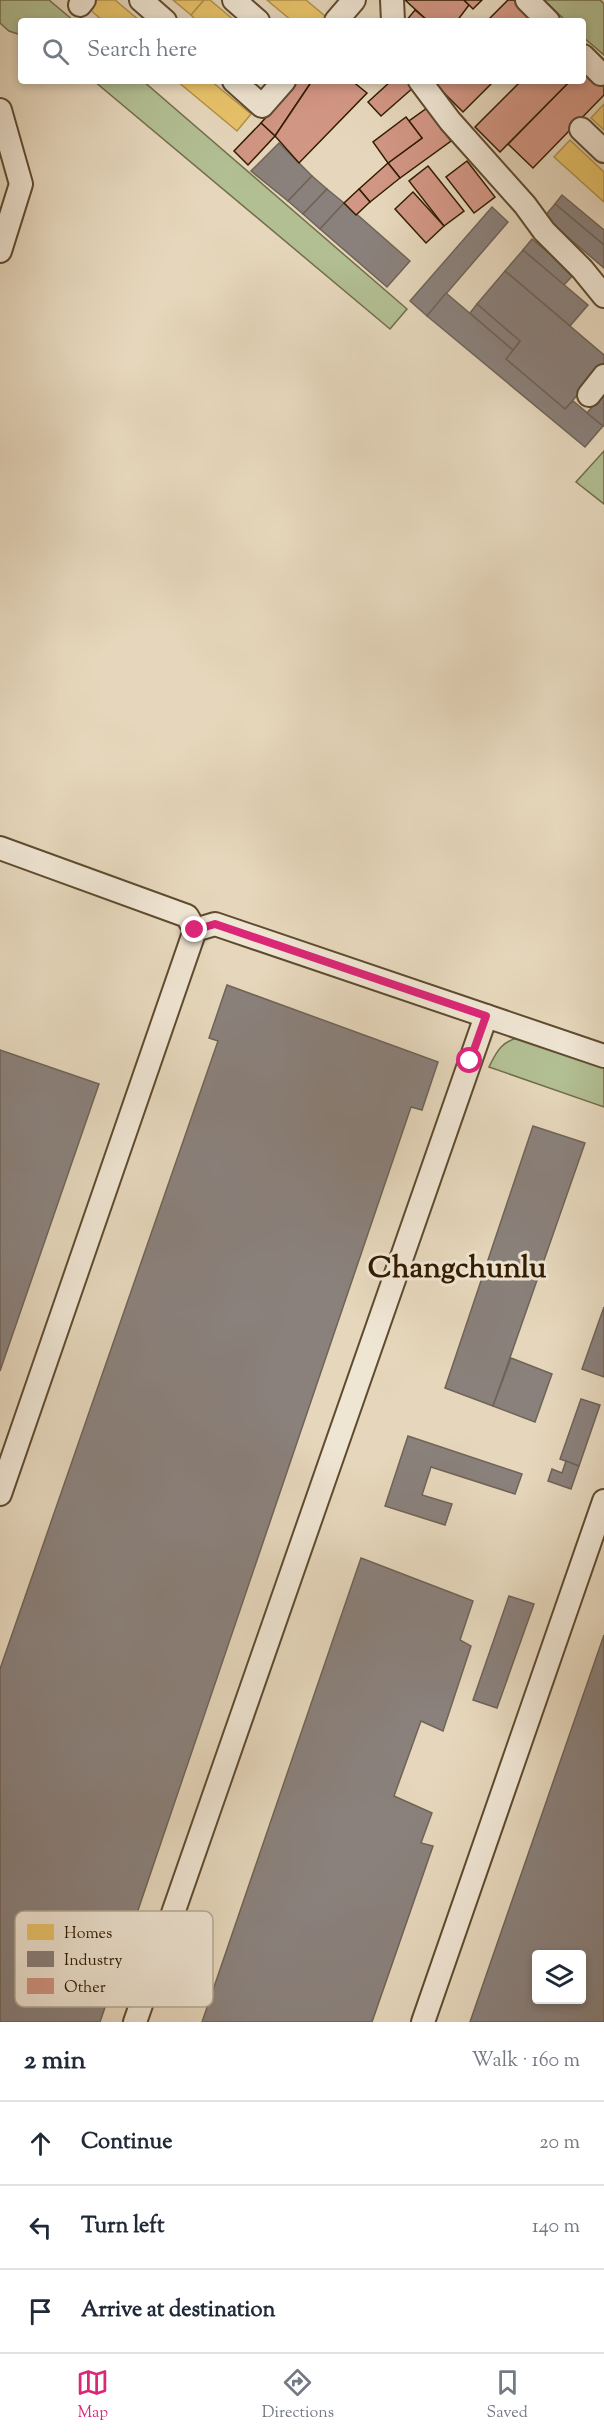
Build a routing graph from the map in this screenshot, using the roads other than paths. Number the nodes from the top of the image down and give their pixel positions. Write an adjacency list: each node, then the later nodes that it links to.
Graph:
1 (141, 0): 5 (street)
2 (234, 0): 6 (street)
3 (392, 0): 7 (street)
4 (527, 0): 8 (street)
5 (162, 18)
6 (255, 18)
7 (393, 18)
8 (545, 18)
9 (586, 59): 10 (street)
10 (601, 74)
11 (237, 84): 12 (street)
12 (281, 84)
13 (422, 84): 18 (street)
14 (0, 110): 17 (street)
15 (580, 129): 16 (street)
16 (604, 152)
17 (0, 251)
18 (604, 296)
19 (604, 376): 20 (street)
20 (589, 394)
21 (1, 851): 22 (street)
22 (195, 930): 23 (street); 25 (street)
23 (486, 1016): 24 (street); 27 (street)
24 (604, 1056)
25 (0, 1494)
26 (604, 1501): 30 (street)
27 (174, 1911)
28 (140, 2007): 29 (street)
29 (135, 2022)
30 (423, 2022)

